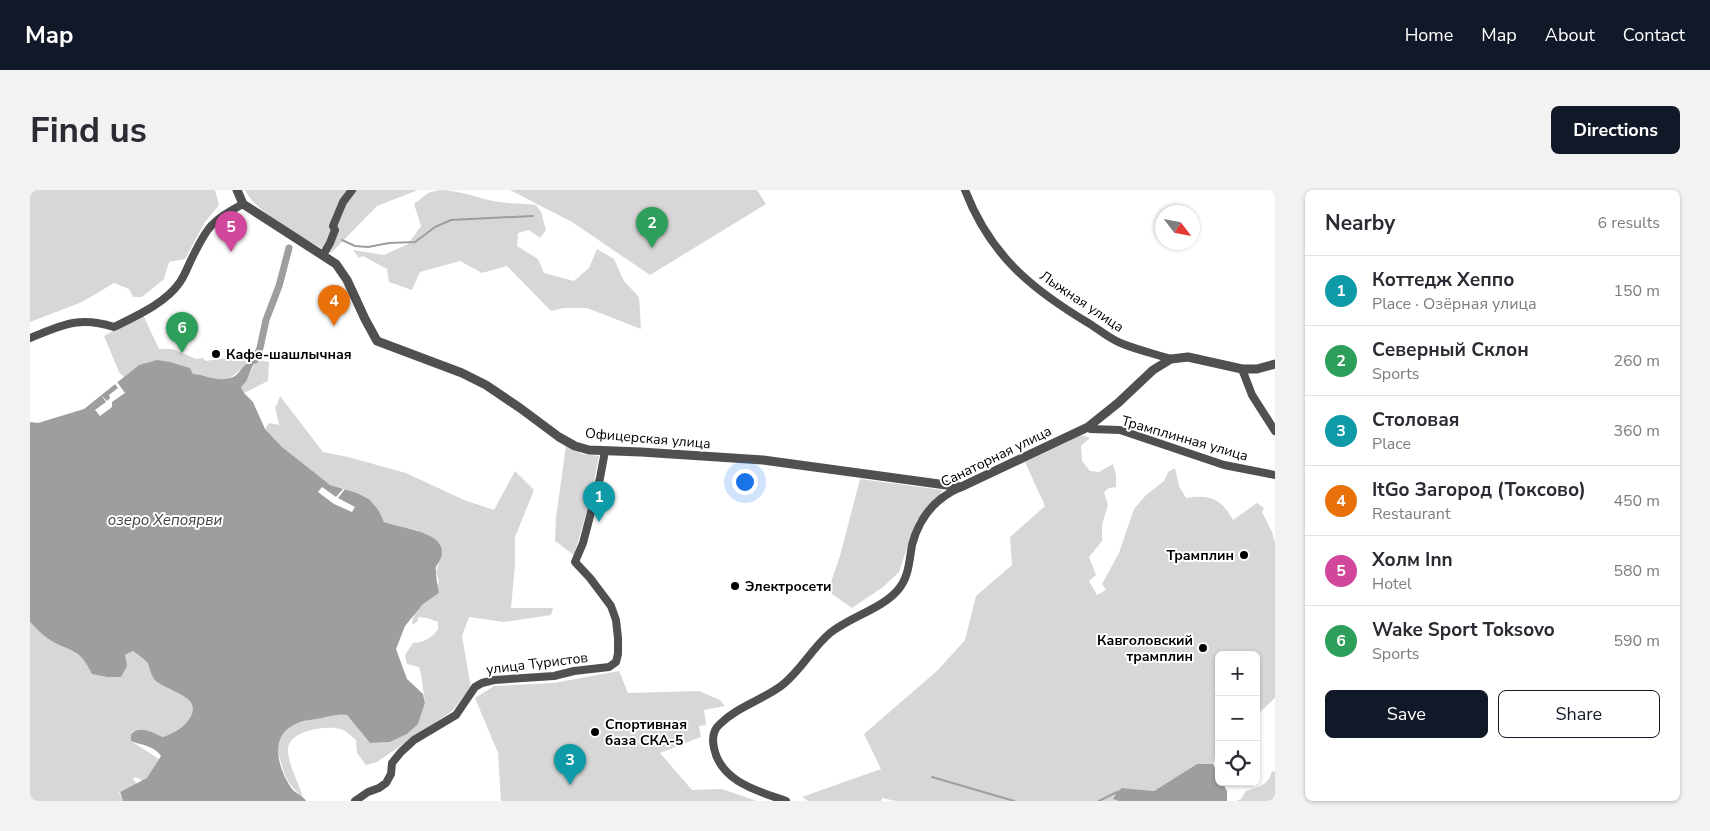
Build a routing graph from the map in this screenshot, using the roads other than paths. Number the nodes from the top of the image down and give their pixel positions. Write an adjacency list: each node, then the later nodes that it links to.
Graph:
1 (237, 190): 4 (street)
2 (352, 190): 5 (street)
3 (965, 190): 7 (street, Лыжная улица)
4 (243, 204): 5 (street, Офицерская улица); 6 (street)
5 (321, 253): 12 (street, Офицерская улица)
6 (30, 338)
7 (1170, 359): 9 (street); 10 (street, Санаторная улица)
8 (1275, 364): 9 (street)
9 (1242, 370): 11 (street)
10 (1088, 427): 13 (street, Трамплинная улица); 14 (street, Санаторная улица)
11 (1275, 431)
12 (605, 451): 14 (street, Офицерская улица); 15 (street, улица Туристов)
13 (1275, 475)
14 (961, 487): 16 (street, Санаторная улица)
15 (355, 801)
16 (786, 801)

